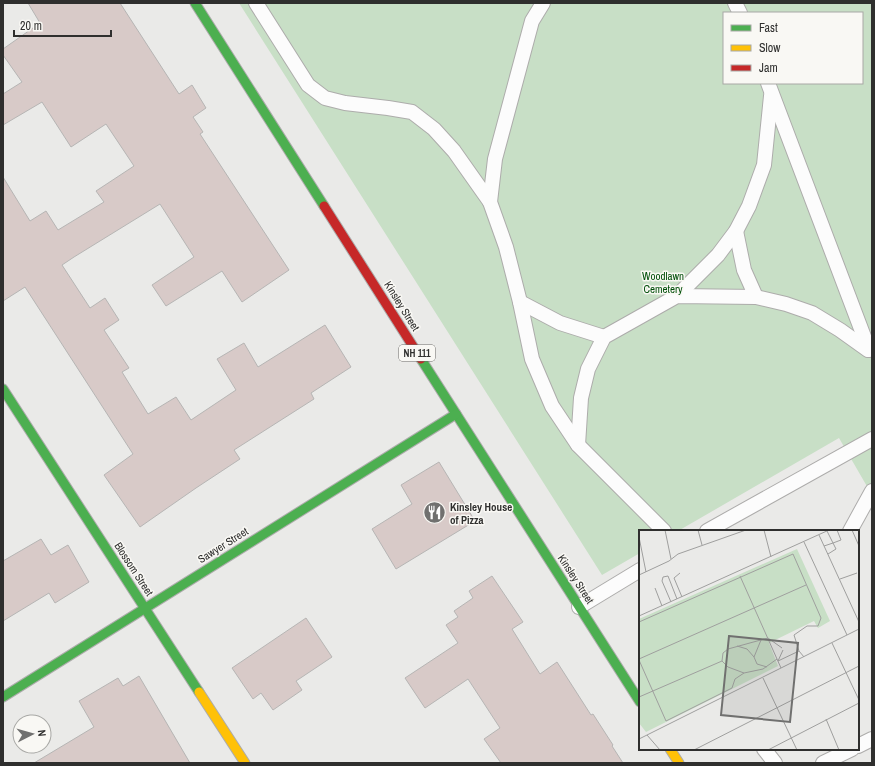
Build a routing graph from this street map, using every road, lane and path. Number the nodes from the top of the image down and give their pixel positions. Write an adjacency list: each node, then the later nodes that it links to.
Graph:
1 (195, 3): 15 (street, Kinsley Street / NH 111)
2 (256, 3): 7 (lane)
3 (543, 3): 7 (lane)
4 (735, 3): 5 (lane)
5 (740, 12)
6 (770, 88): 8 (lane); 13 (lane)
7 (490, 202): 11 (lane)
8 (736, 231): 9 (lane); 10 (lane)
9 (677, 296): 10 (lane); 12 (lane)
10 (756, 297): 13 (lane)
11 (520, 302): 12 (lane); 17 (lane)
12 (604, 337): 17 (lane)
13 (870, 354)
14 (3, 389): 24 (street, Blossom Street)
15 (456, 414): 23 (street, Kinsley Street / NH 111); 24 (street, Sawyer Street)
16 (872, 439): 20 (lane)
17 (578, 445): 19 (lane)
18 (872, 491): 21 (lane)
19 (663, 530)
20 (709, 530)
21 (851, 530)
22 (639, 571): 23 (lane)
23 (579, 607): 26 (street, Kinsley Street / NH 111)
24 (145, 608): 25 (street, Sawyer Street); 32 (street, Blossom Street)
25 (3, 697)
26 (639, 700)
27 (872, 739): 28 (lane)
28 (859, 746)
29 (671, 750): 33 (street)
30 (765, 750): 34 (lane)
31 (850, 750): 35 (lane)
32 (245, 763)
33 (679, 763)
34 (775, 763)
35 (823, 763)

